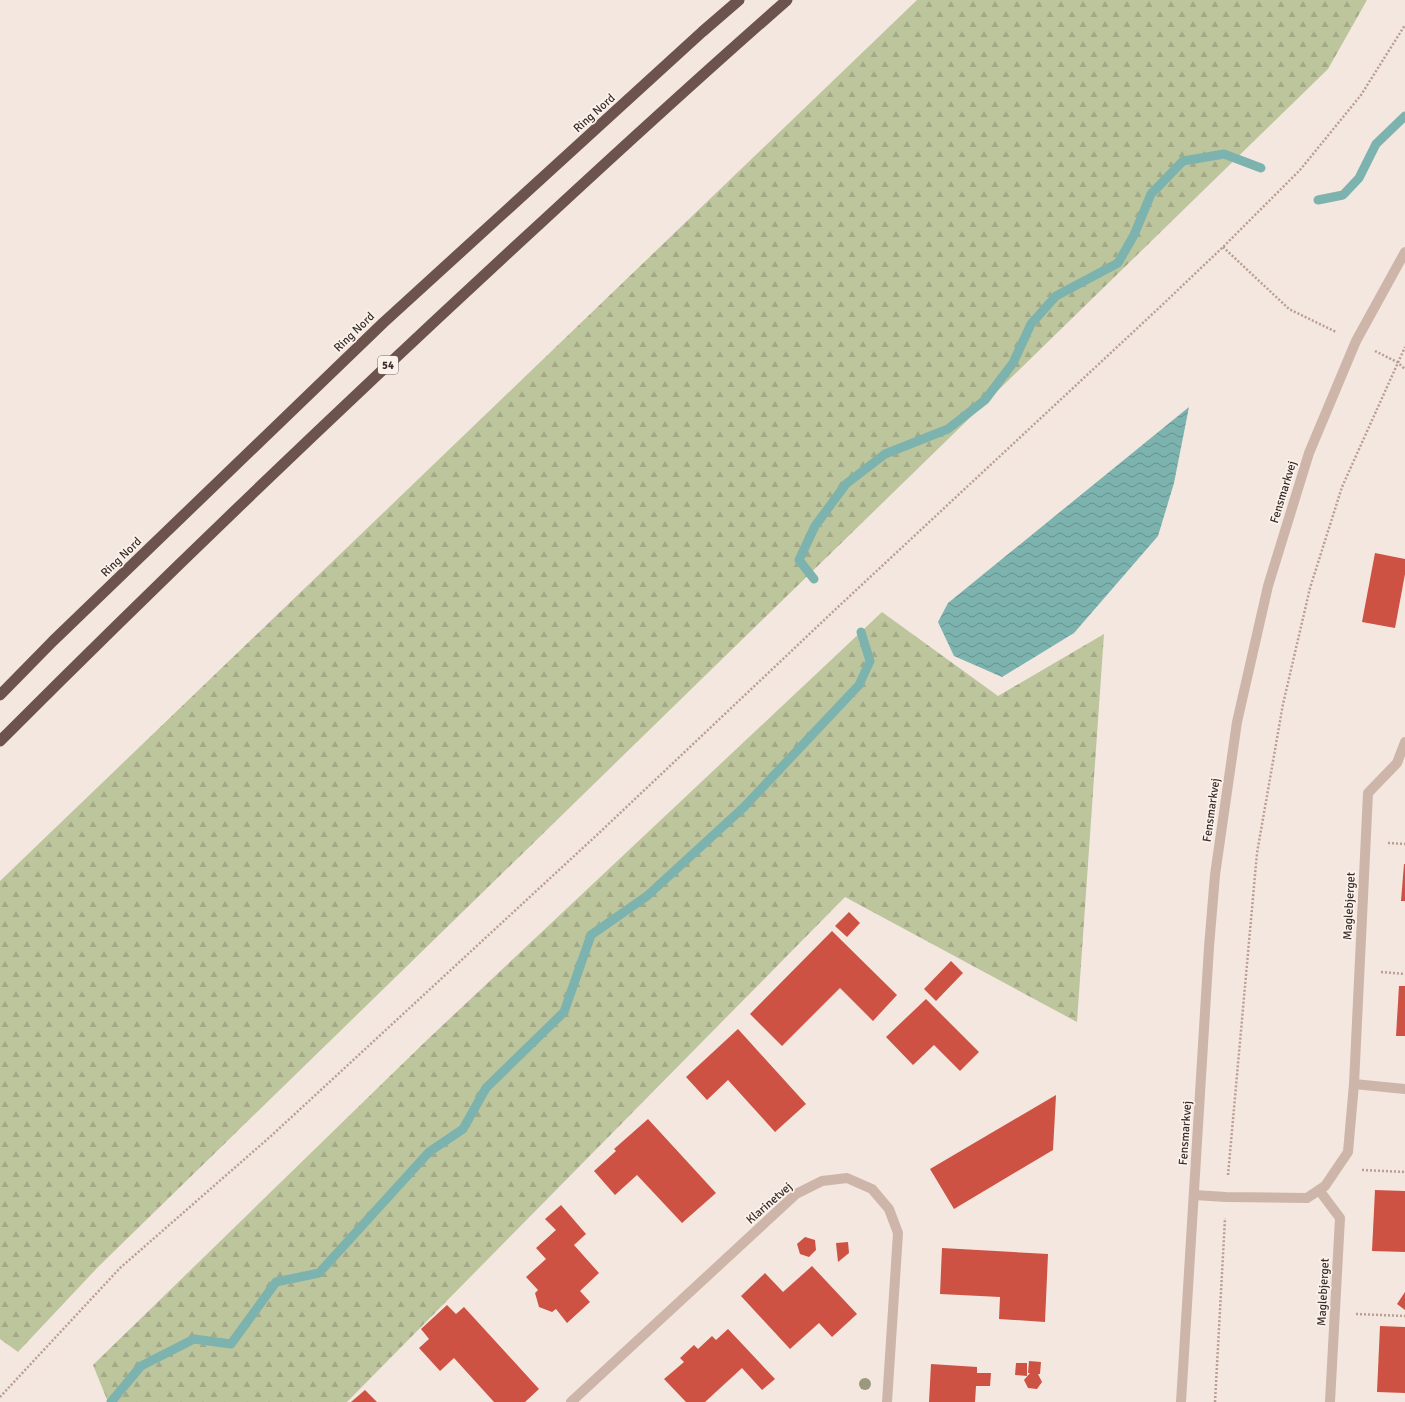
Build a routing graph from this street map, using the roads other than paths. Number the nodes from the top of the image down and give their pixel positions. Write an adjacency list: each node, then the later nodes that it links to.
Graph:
1 (739, 0): 4 (highway, Ring Nord)
2 (787, 0): 5 (highway, 54)
3 (1405, 252): 10 (street, Fensmarkvej)
4 (0, 695)
5 (0, 741)
6 (1405, 742): 7 (street, Maglebjerget)
7 (1354, 1084): 8 (street); 9 (street, Maglebjerget)
8 (1405, 1089)
9 (1319, 1190): 10 (street, Maglebjerget); 14 (street, Maglebjerget)
10 (1194, 1195): 13 (street, Fensmarkvej)
11 (571, 1402): 12 (street, Klarinetvej)
12 (887, 1402)
13 (1181, 1402)
14 (1330, 1402)

